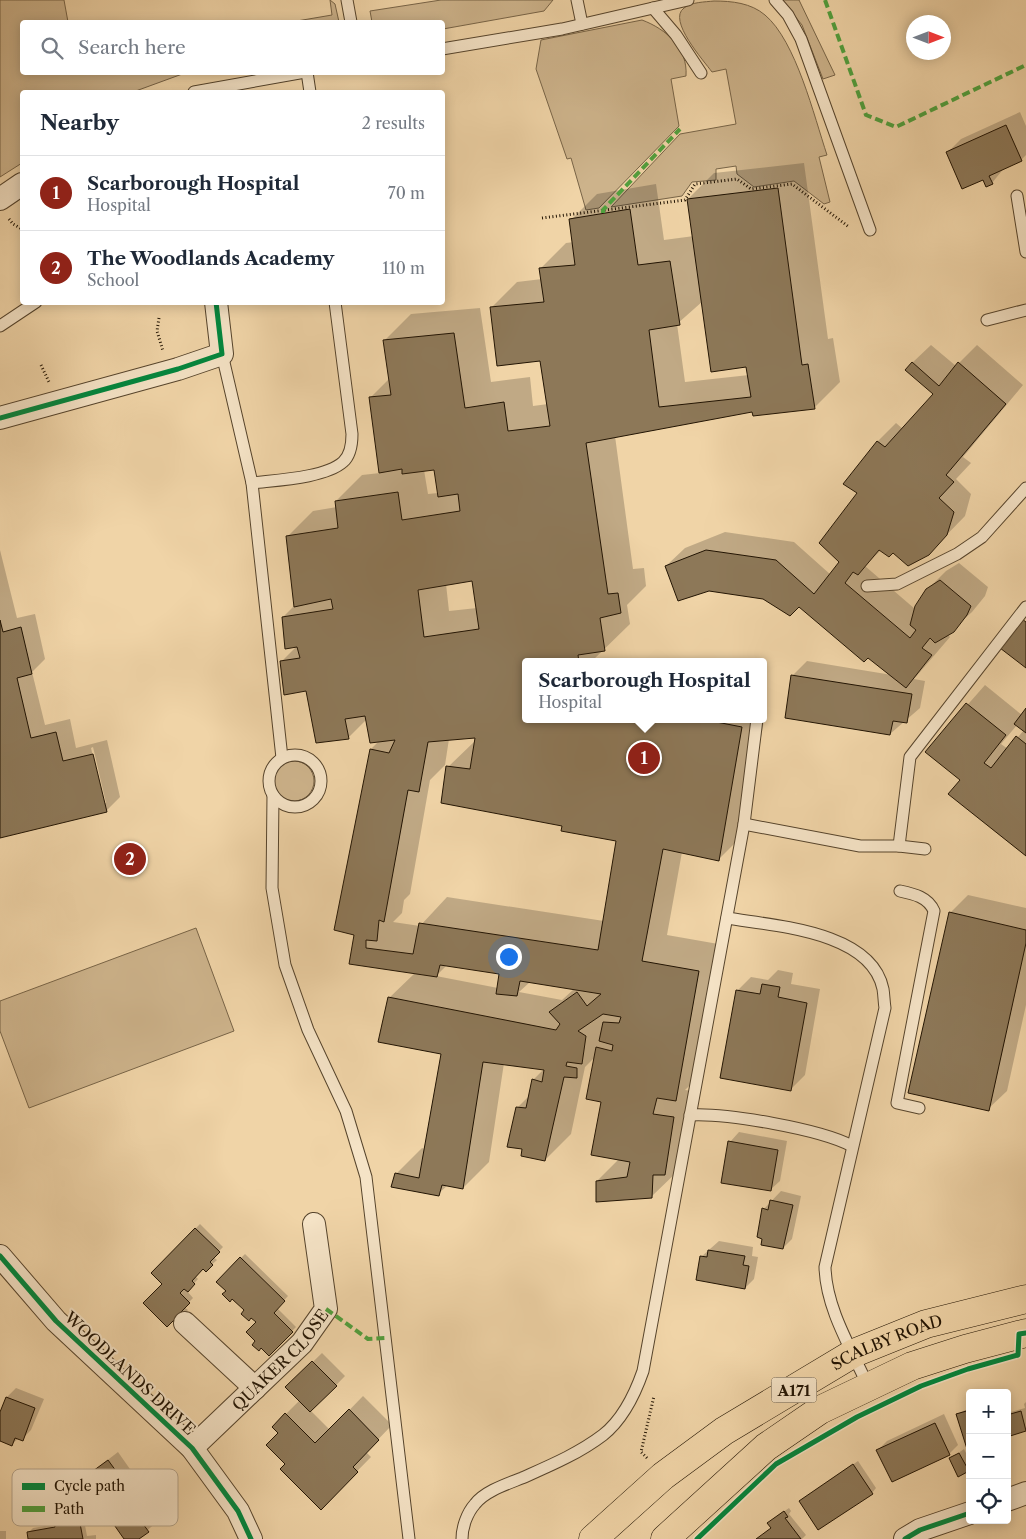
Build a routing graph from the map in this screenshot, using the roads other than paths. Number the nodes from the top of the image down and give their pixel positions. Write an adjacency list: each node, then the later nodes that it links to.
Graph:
1 (347, 0): 6 (lane)
2 (578, 0): 7 (lane)
3 (688, 0): 5 (lane)
4 (775, 0): 17 (lane)
5 (653, 8): 7 (lane); 9 (lane)
6 (351, 20)
7 (582, 24): 8 (lane)
8 (445, 48)
9 (701, 73)
10 (289, 75): 12 (lane)
11 (307, 75): 13 (lane)
12 (205, 90)
13 (310, 90)
14 (20, 185): 16 (street)
15 (1017, 196): 18 (lane)
16 (0, 199)
17 (870, 230)
18 (1026, 252)
19 (32, 305): 24 (lane)
20 (216, 305): 25 (street)
21 (335, 305): 27 (lane)
22 (1026, 310): 23 (lane)
23 (987, 320)
24 (0, 326)
25 (222, 354): 26 (street); 27 (lane)
26 (0, 418)
27 (252, 483): 32 (lane)
28 (1026, 488): 29 (lane)
29 (867, 586)
30 (1026, 608): 35 (lane)
31 (757, 723): 34 (lane)
32 (282, 758): 33 (lane); 33 (lane)
33 (273, 795): 55 (lane)
34 (744, 824): 35 (lane); 38 (lane)
35 (899, 846): 36 (lane)
36 (925, 849)
37 (900, 891): 39 (lane)
38 (727, 918): 40 (lane); 41 (lane)
39 (919, 1108)
40 (690, 1115): 41 (lane); 56 (lane)
41 (852, 1146): 47 (lane)
42 (314, 1224): 48 (street, QUAKER CLOSE)
43 (0, 1256): 50 (street, WOODLANDS DRIVE)
44 (1026, 1299): 47 (highway, SCALBY ROAD / A171)
45 (185, 1324): 48 (street)
46 (1026, 1333): 49 (highway, SCALBY ROAD / A171)
47 (854, 1353): 49 (lane); 57 (highway, SCALBY ROAD / A171)
48 (254, 1388): 50 (street, QUAKER CLOSE)
49 (869, 1388): 58 (highway, SCALBY ROAD / A171)
50 (192, 1448): 54 (street, WOODLANDS DRIVE)
51 (1026, 1493): 52 (street)
52 (1011, 1499)
53 (966, 1514): 59 (street)
54 (252, 1539)
55 (409, 1539)
56 (462, 1539)
57 (593, 1539)
58 (664, 1539)
59 (904, 1539)

